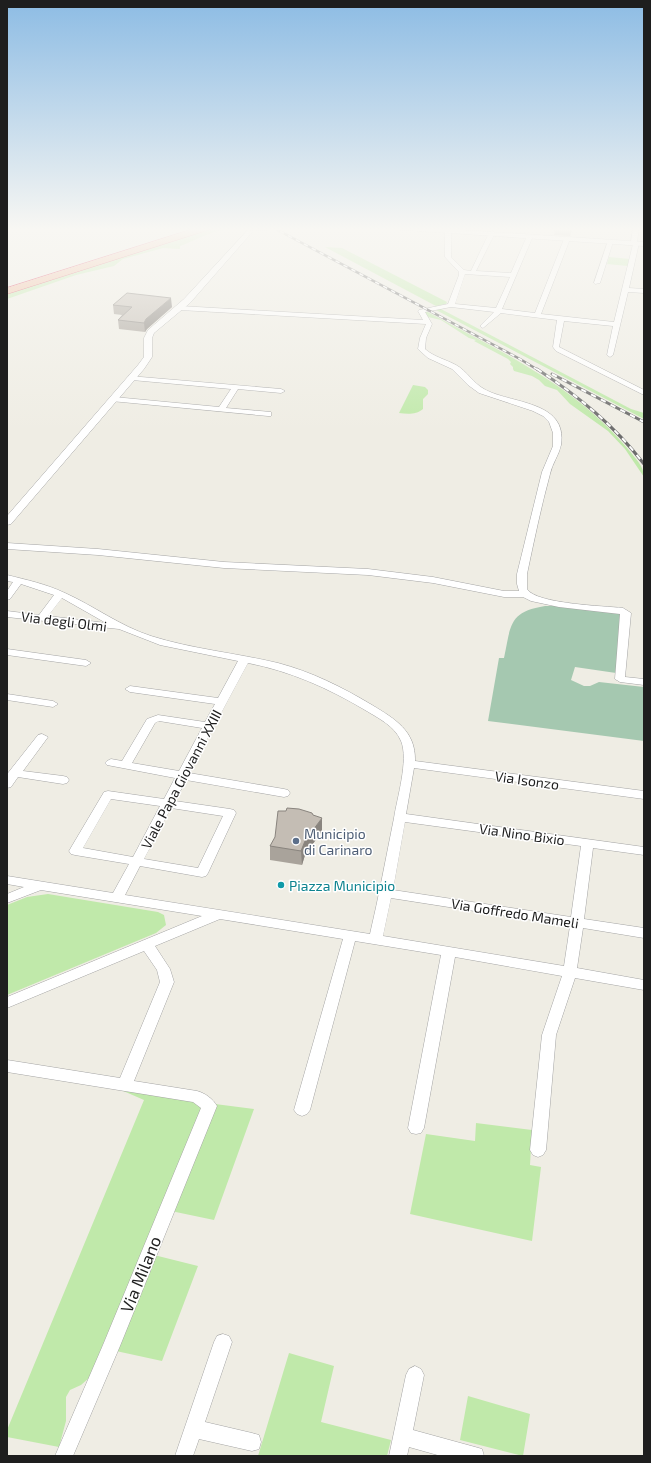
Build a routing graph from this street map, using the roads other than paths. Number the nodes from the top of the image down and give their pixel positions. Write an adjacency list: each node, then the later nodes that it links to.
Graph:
1 (191, 295): 7 (street)
2 (455, 295): 6 (street)
3 (505, 295): 8 (street)
4 (544, 295): 9 (street)
5 (624, 295): 12 (street)
6 (451, 305): 8 (street); 11 (street)
7 (180, 308): 11 (street); 15 (street)
8 (498, 312): 9 (street); 13 (street)
9 (536, 315): 10 (street)
10 (561, 319): 12 (street); 18 (street)
11 (428, 322): 27 (street)
12 (618, 324): 14 (street)
13 (483, 326)
14 (610, 355)
15 (132, 378): 16 (street); 19 (street)
16 (236, 387): 17 (street); 20 (street)
17 (281, 391)
18 (644, 393)
19 (114, 399): 20 (street); 22 (street)
20 (222, 409): 21 (street)
21 (268, 414)
22 (7, 522)
23 (7, 546): 27 (street)
24 (7, 578): 25 (street)
25 (20, 581): 26 (street); 28 (street)
26 (60, 594): 30 (street); 31 (street)
27 (526, 594): 35 (street)
28 (7, 597)
29 (7, 614): 30 (street, Via degli Olmi)
30 (42, 618): 31 (street, Via degli Olmi)
31 (122, 628): 33 (street)
32 (7, 652): 34 (street)
33 (244, 660): 38 (street, Viale Papa Giovanni XXIII); 43 (street)
34 (86, 663)
35 (644, 682)
36 (130, 689): 38 (street)
37 (7, 697): 39 (street)
38 (222, 702): 40 (street, Viale Papa Giovanni XXIII)
39 (53, 704)
40 (209, 726): 44 (street); 46 (street, Viale Papa Giovanni XXIII)
41 (42, 737): 45 (street)
42 (111, 763): 44 (street)
43 (409, 764): 50 (street, Via Isonzo); 52 (street)
44 (125, 766): 46 (street)
45 (14, 773): 47 (street); 48 (street)
46 (182, 776): 49 (street); 51 (street, Viale Papa Giovanni XXIII)
47 (63, 780)
48 (7, 784)
49 (284, 793)
50 (644, 795)
51 (168, 803): 55 (street, Viale Papa Giovanni XXIII); 55 (street); 55 (street)
52 (400, 817): 53 (street, Via Nino Bixio); 58 (street)
53 (588, 843): 54 (street, Via Nino Bixio); 62 (street)
54 (644, 851)
55 (137, 861): 59 (street, Viale Papa Giovanni XXIII)
56 (7, 880): 57 (street)
57 (40, 886): 59 (street); 60 (street)
58 (386, 893): 62 (street, Via Goffredo Mameli); 65 (street)
59 (117, 898): 61 (street)
60 (7, 899)
61 (217, 914): 64 (street); 66 (street)
62 (577, 922): 63 (street, Via Goffredo Mameli); 68 (street)
63 (644, 933)
64 (350, 936): 65 (street); 73 (street)
65 (375, 940): 67 (street)
66 (146, 944): 70 (street); 72 (street)
67 (449, 951): 68 (street); 74 (street)
68 (570, 972): 69 (street); 75 (street)
69 (644, 984)
70 (7, 1003)
71 (7, 1066): 72 (street)
72 (125, 1085): 81 (street, Via Milano)
73 (302, 1110)
74 (416, 1128)
75 (538, 1150)
76 (224, 1342): 78 (street)
77 (415, 1375): 79 (street)
78 (194, 1428): 80 (street); 82 (street)
79 (402, 1436): 83 (street); 84 (street)
80 (252, 1442)
81 (64, 1456)
82 (184, 1456)
83 (398, 1456)
84 (475, 1456)

